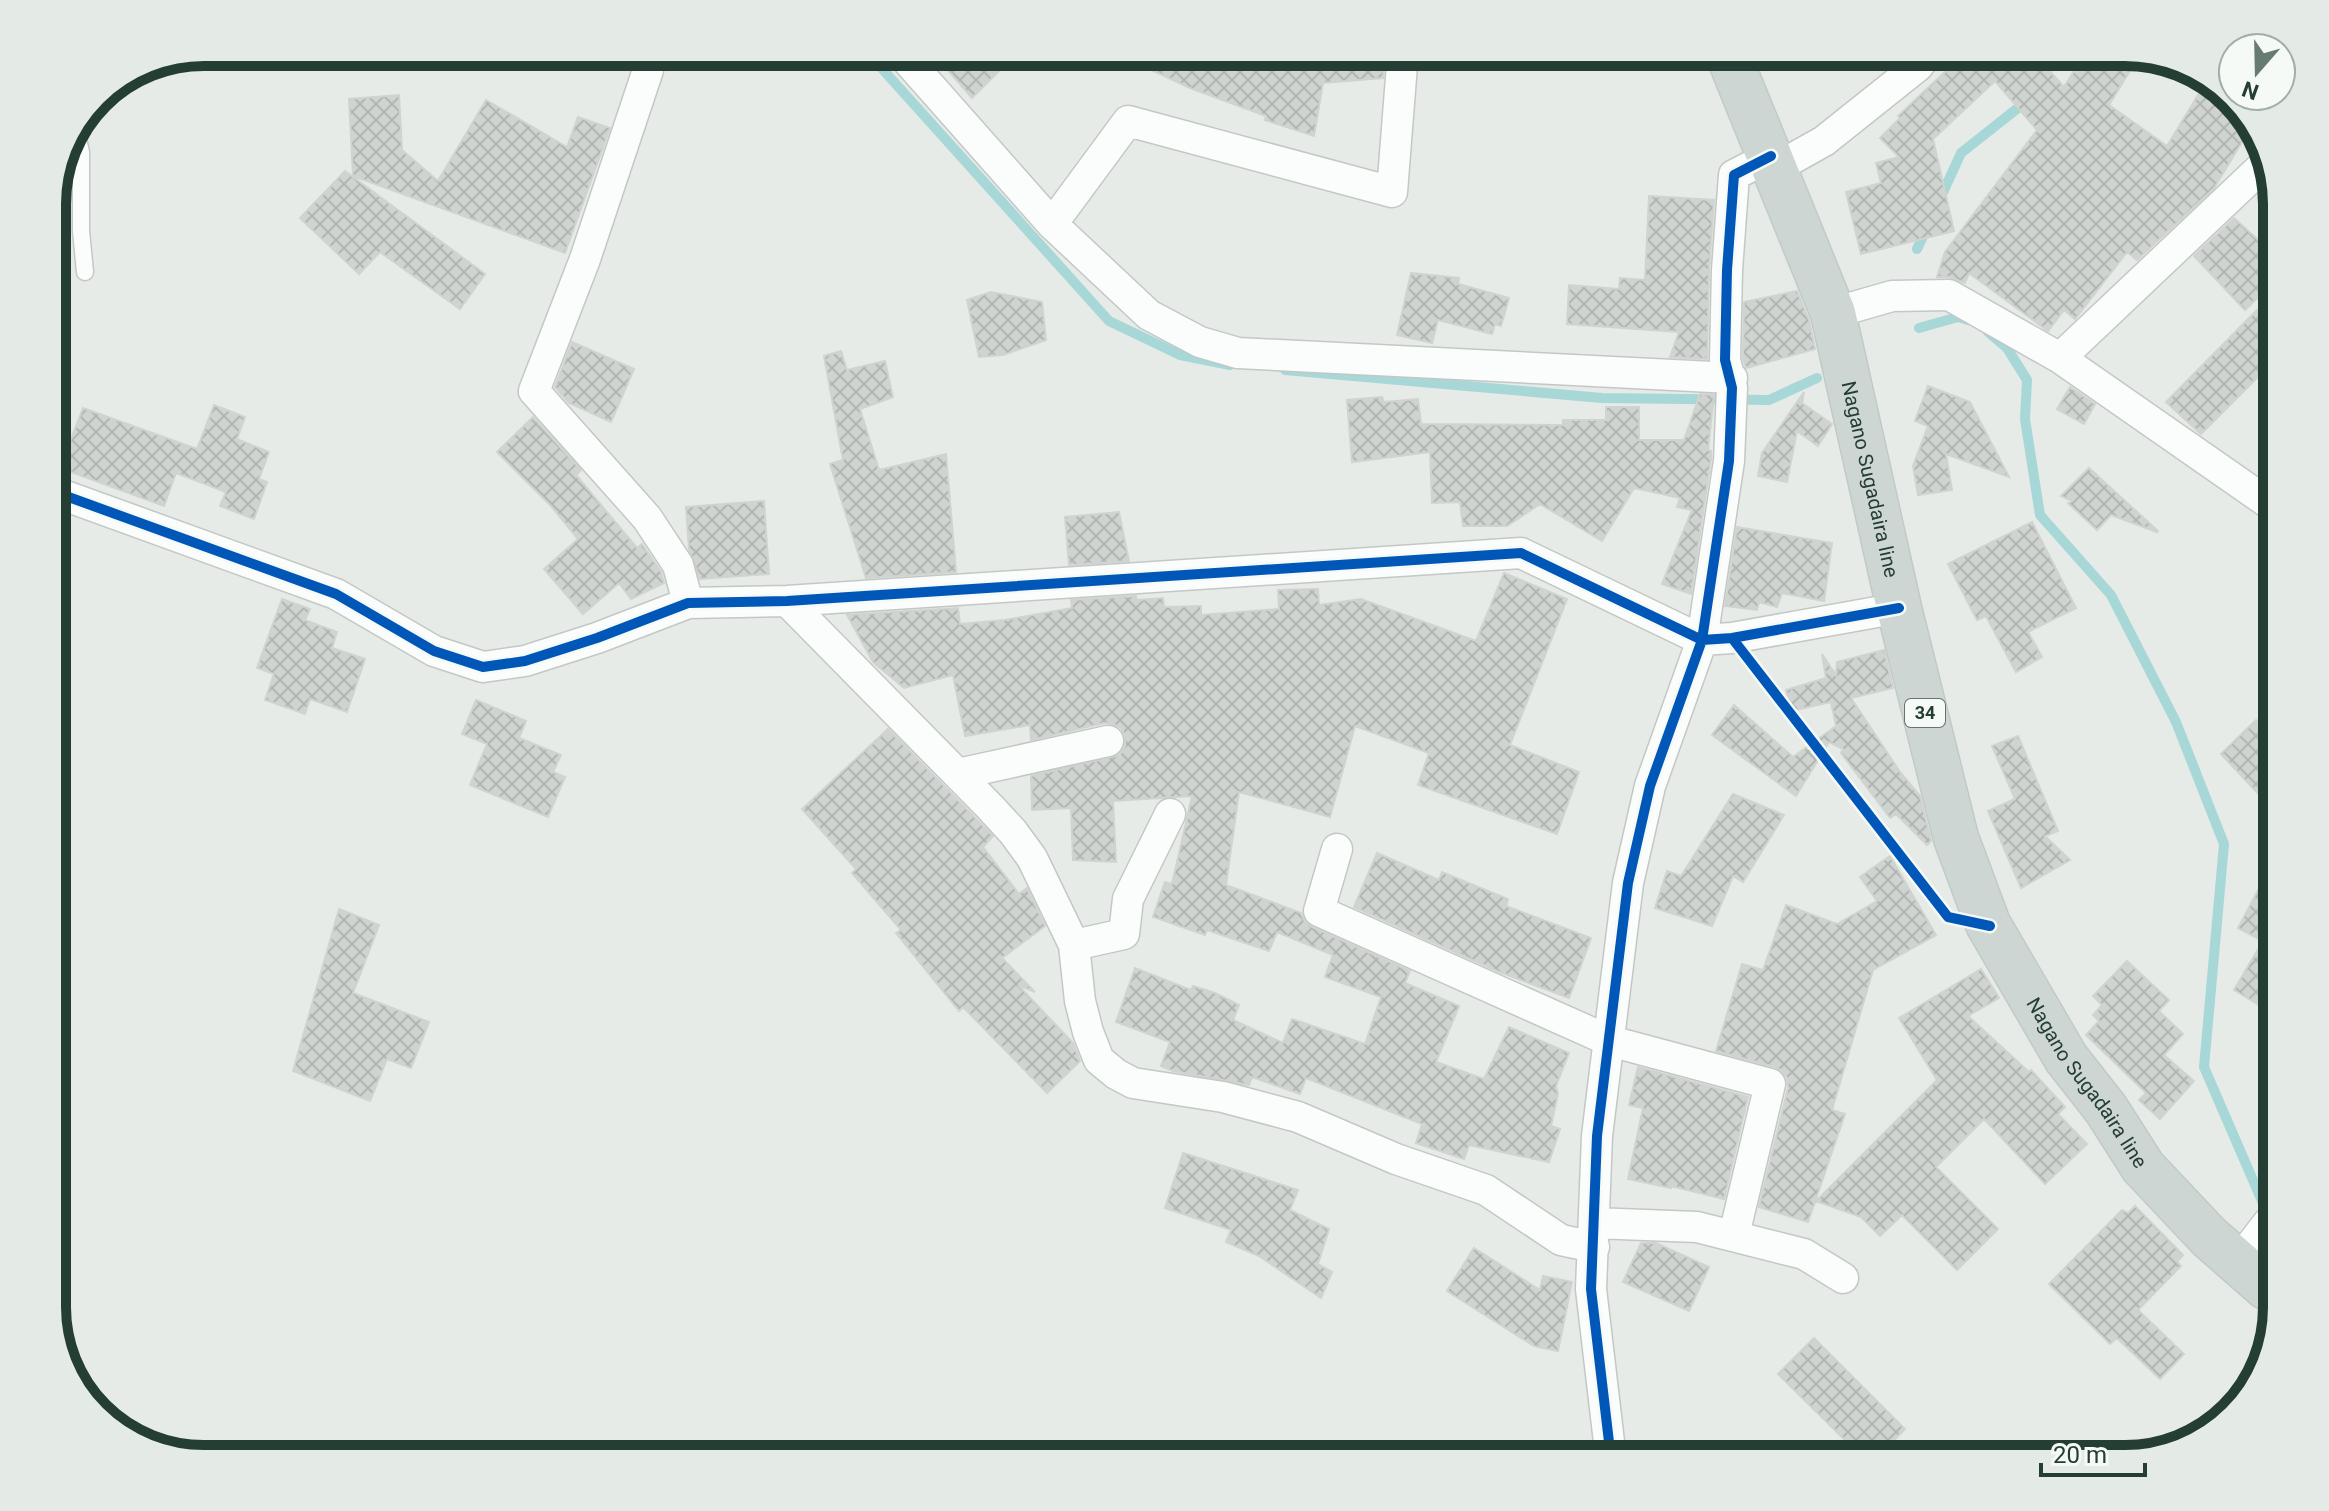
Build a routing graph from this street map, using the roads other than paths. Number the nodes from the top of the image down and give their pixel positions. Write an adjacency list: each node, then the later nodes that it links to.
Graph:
1 (648, 66): 17 (street)
2 (912, 66): 9 (street)
3 (1402, 66): 9 (street)
4 (1733, 66): 7 (main road, Nagano Sugadaira line / 34)
5 (1918, 66): 7 (street)
6 (79, 145): 10 (lane)
7 (1772, 162): 11 (main road, Nagano Sugadaira line / 34); 13 (street)
8 (2258, 170): 12 (street)
9 (1052, 224): 13 (street)
10 (85, 272)
11 (1833, 313): 12 (street); 18 (main road, Nagano Sugadaira line / 34)
12 (2060, 358): 15 (street)
13 (1732, 392): 19 (street)
14 (66, 496): 17 (street)
15 (2263, 499)
16 (787, 601): 17 (street); 19 (street); 21 (street)
17 (688, 603)
18 (1899, 608): 19 (street); 29 (main road, Nagano Sugadaira line / 34)
19 (1702, 640): 25 (street)
20 (1108, 741): 21 (street)
21 (958, 774): 24 (street)
22 (1170, 814): 24 (street)
23 (1337, 849): 25 (street)
24 (1074, 945): 27 (street)
25 (1610, 1041): 27 (street); 28 (street)
26 (2263, 1230): 29 (street)
27 (1594, 1235): 28 (street); 32 (street)
28 (1734, 1235): 30 (street)
29 (2237, 1263): 31 (main road, Nagano Sugadaira line / 34)
30 (1843, 1278)
31 (2263, 1285)
32 (1609, 1445)

